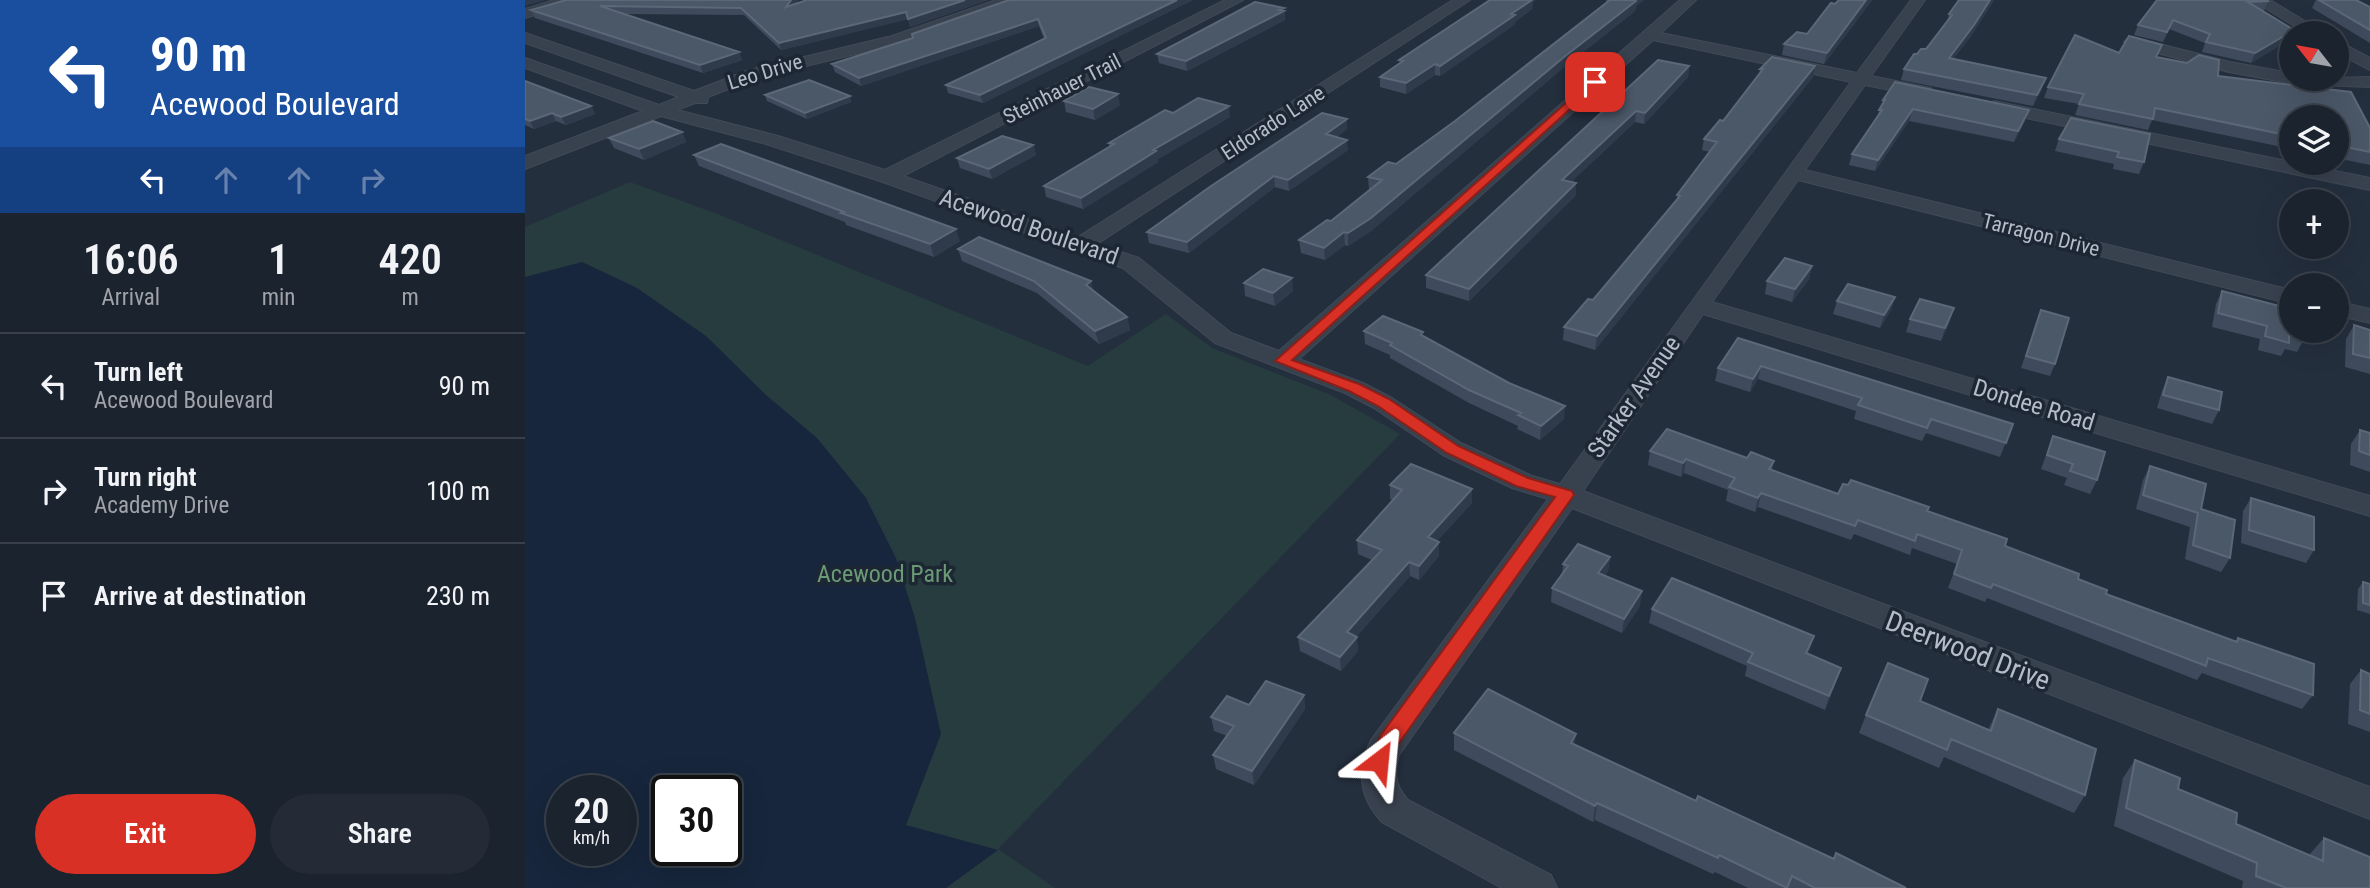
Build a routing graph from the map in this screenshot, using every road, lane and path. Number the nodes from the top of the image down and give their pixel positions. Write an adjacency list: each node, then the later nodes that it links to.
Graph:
1 (569, 0): 8 (street)
2 (1010, 0): 20 (street, Leo Drive)
3 (1236, 0): 27 (street, Steinhauer Trail)
4 (1463, 0): 29 (street, Eldorado Lane)
5 (1689, 0): 10 (street)
6 (1919, 0): 17 (street, Starker Avenue)
7 (2259, 0): 9 (street)
8 (525, 14)
9 (2296, 21)
10 (1649, 35): 17 (street); 34 (street)
11 (525, 38): 20 (street, Acewood Boulevard)
12 (2132, 42): 16 (street)
13 (2349, 53): 15 (street)
14 (525, 63): 23 (street, Acewood Boulevard)
15 (2370, 65)
16 (2279, 76)
17 (1860, 79): 21 (street); 26 (street, Starker Avenue)
18 (2349, 81): 19 (street)
19 (2370, 82)
20 (695, 96): 23 (street, Leo Drive); 24 (street, Acewood Boulevard)
21 (1941, 96)
22 (1981, 104): 28 (street)
23 (659, 110): 24 (street, Acewood Boulevard); 25 (street, Leo Drive)
24 (772, 140): 27 (street, Acewood Boulevard)
25 (525, 163)
26 (1792, 173): 30 (street, Tarragon Drive); 31 (street, Starker Avenue)
27 (887, 177): 29 (street, Acewood Boulevard)
28 (2370, 184)
29 (1082, 244): 34 (street, Acewood Boulevard)
30 (2279, 294)
31 (1697, 305): 35 (street, Starker Avenue); 36 (street, Dondee Road)
32 (2349, 311): 33 (street)
33 (2370, 316)
34 (1282, 361): 35 (street, Acewood Boulevard)
35 (1566, 495): 37 (street, Deerwood Drive); 38 (street, Starker Avenue)
36 (2370, 506)
37 (2370, 803)
38 (1538, 888)

